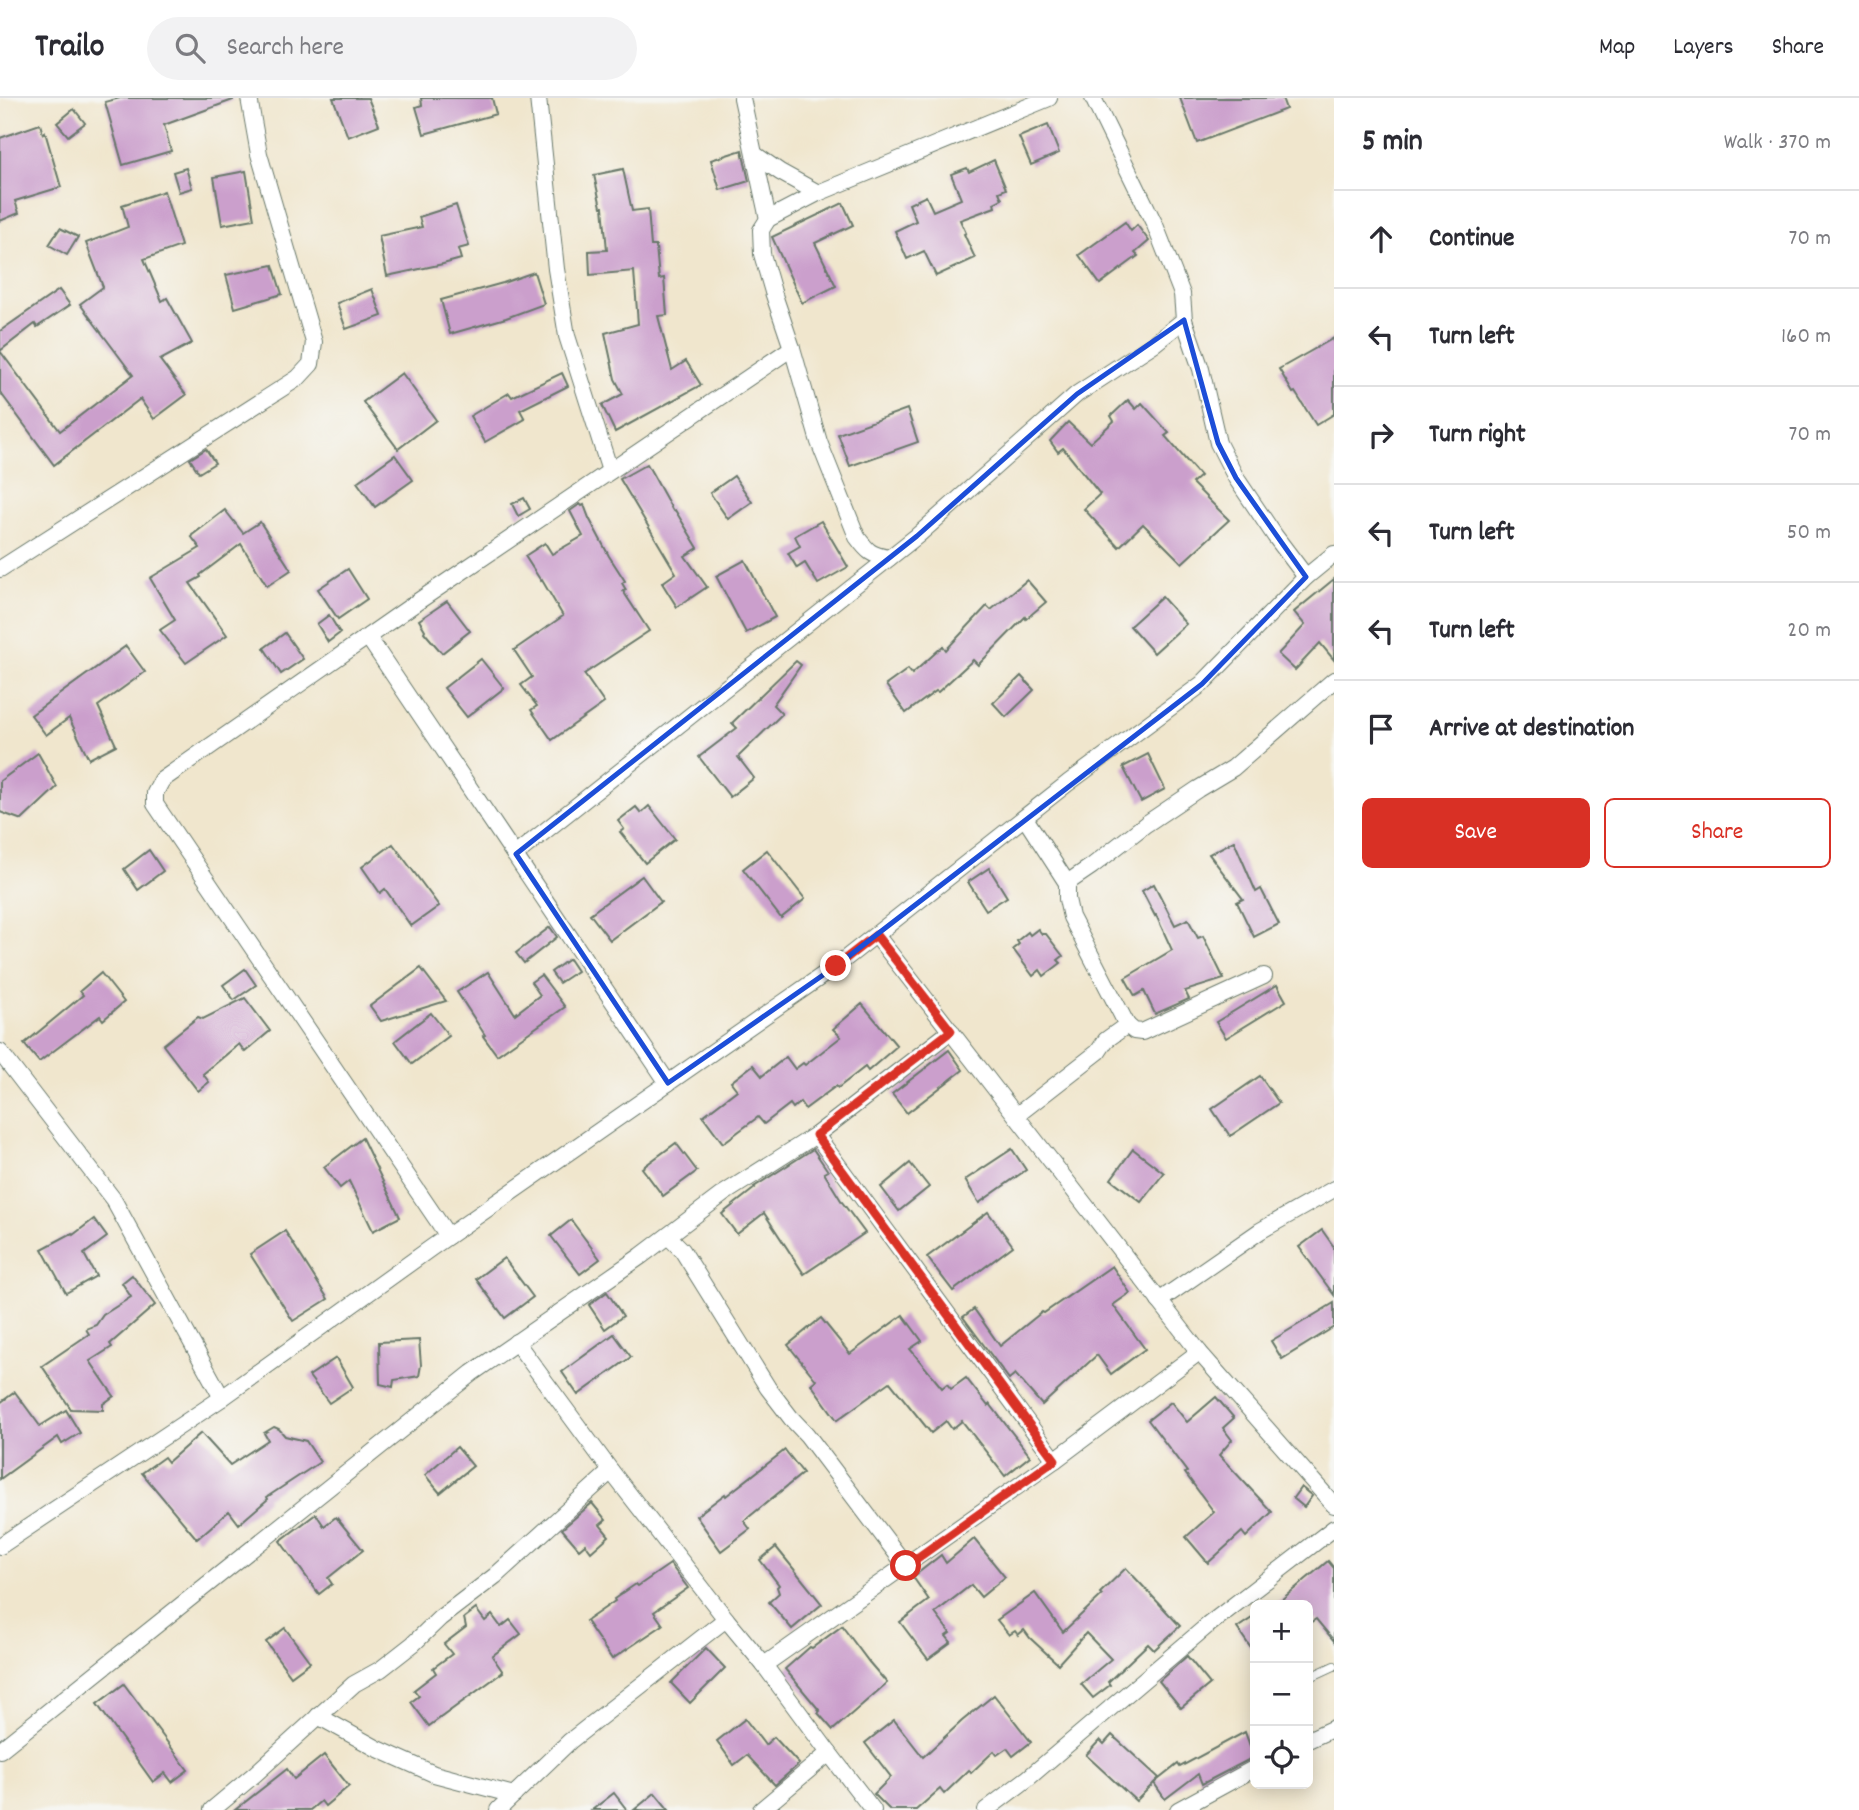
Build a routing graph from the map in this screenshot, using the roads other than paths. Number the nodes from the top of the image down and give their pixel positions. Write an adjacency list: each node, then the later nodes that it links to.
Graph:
1 (249, 98): 14 (street)
2 (538, 98): 11 (street)
3 (742, 98): 6 (street)
4 (1049, 98): 7 (street)
5 (1093, 98): 9 (street)
6 (754, 154): 7 (street); 8 (street)
7 (818, 193): 8 (street)
8 (768, 219): 10 (street)
9 (1184, 320): 13 (street); 15 (street)
10 (792, 348): 11 (street); 13 (street)
11 (610, 471): 16 (street)
12 (1334, 554): 15 (street)
13 (889, 558): 19 (street)
14 (0, 569)
15 (1306, 578): 18 (street)
16 (368, 636): 19 (street); 30 (street)
17 (1334, 680): 20 (street)
18 (1025, 818): 20 (street); 21 (street)
19 (516, 854): 26 (street)
20 (1067, 883): 23 (street)
21 (876, 935): 24 (street); 26 (street)
22 (1264, 976): 23 (street)
23 (1128, 1025): 27 (street)
24 (951, 1031): 27 (street); 28 (street)
25 (0, 1052): 35 (street)
26 (668, 1083): 30 (street)
27 (1017, 1115): 32 (street)
28 (816, 1135): 31 (street); 36 (street)
29 (1334, 1189): 32 (street)
30 (448, 1236): 35 (street)
31 (668, 1236): 33 (street); 41 (street)
32 (1160, 1301): 34 (street)
33 (516, 1342): 37 (street); 49 (street)
34 (1199, 1352): 36 (street); 38 (street)
35 (222, 1398): 40 (street)
36 (1055, 1460): 41 (street)
37 (611, 1471): 42 (street); 46 (street)
38 (1334, 1505)
39 (1334, 1528): 57 (street)
40 (0, 1546)
41 (906, 1566): 43 (street)
42 (726, 1619): 43 (street); 52 (street)
43 (764, 1665): 50 (street)
44 (1334, 1666): 45 (lane)
45 (1313, 1676)
46 (318, 1716): 52 (street); 53 (street)
47 (1334, 1728): 48 (street)
48 (1313, 1738)
49 (0, 1750)
50 (829, 1753): 55 (street); 56 (street)
51 (1250, 1771): 58 (street)
52 (514, 1795): 54 (street)
53 (212, 1810)
54 (498, 1810)
55 (761, 1810)
56 (873, 1810)
57 (986, 1810)
58 (1178, 1810)

